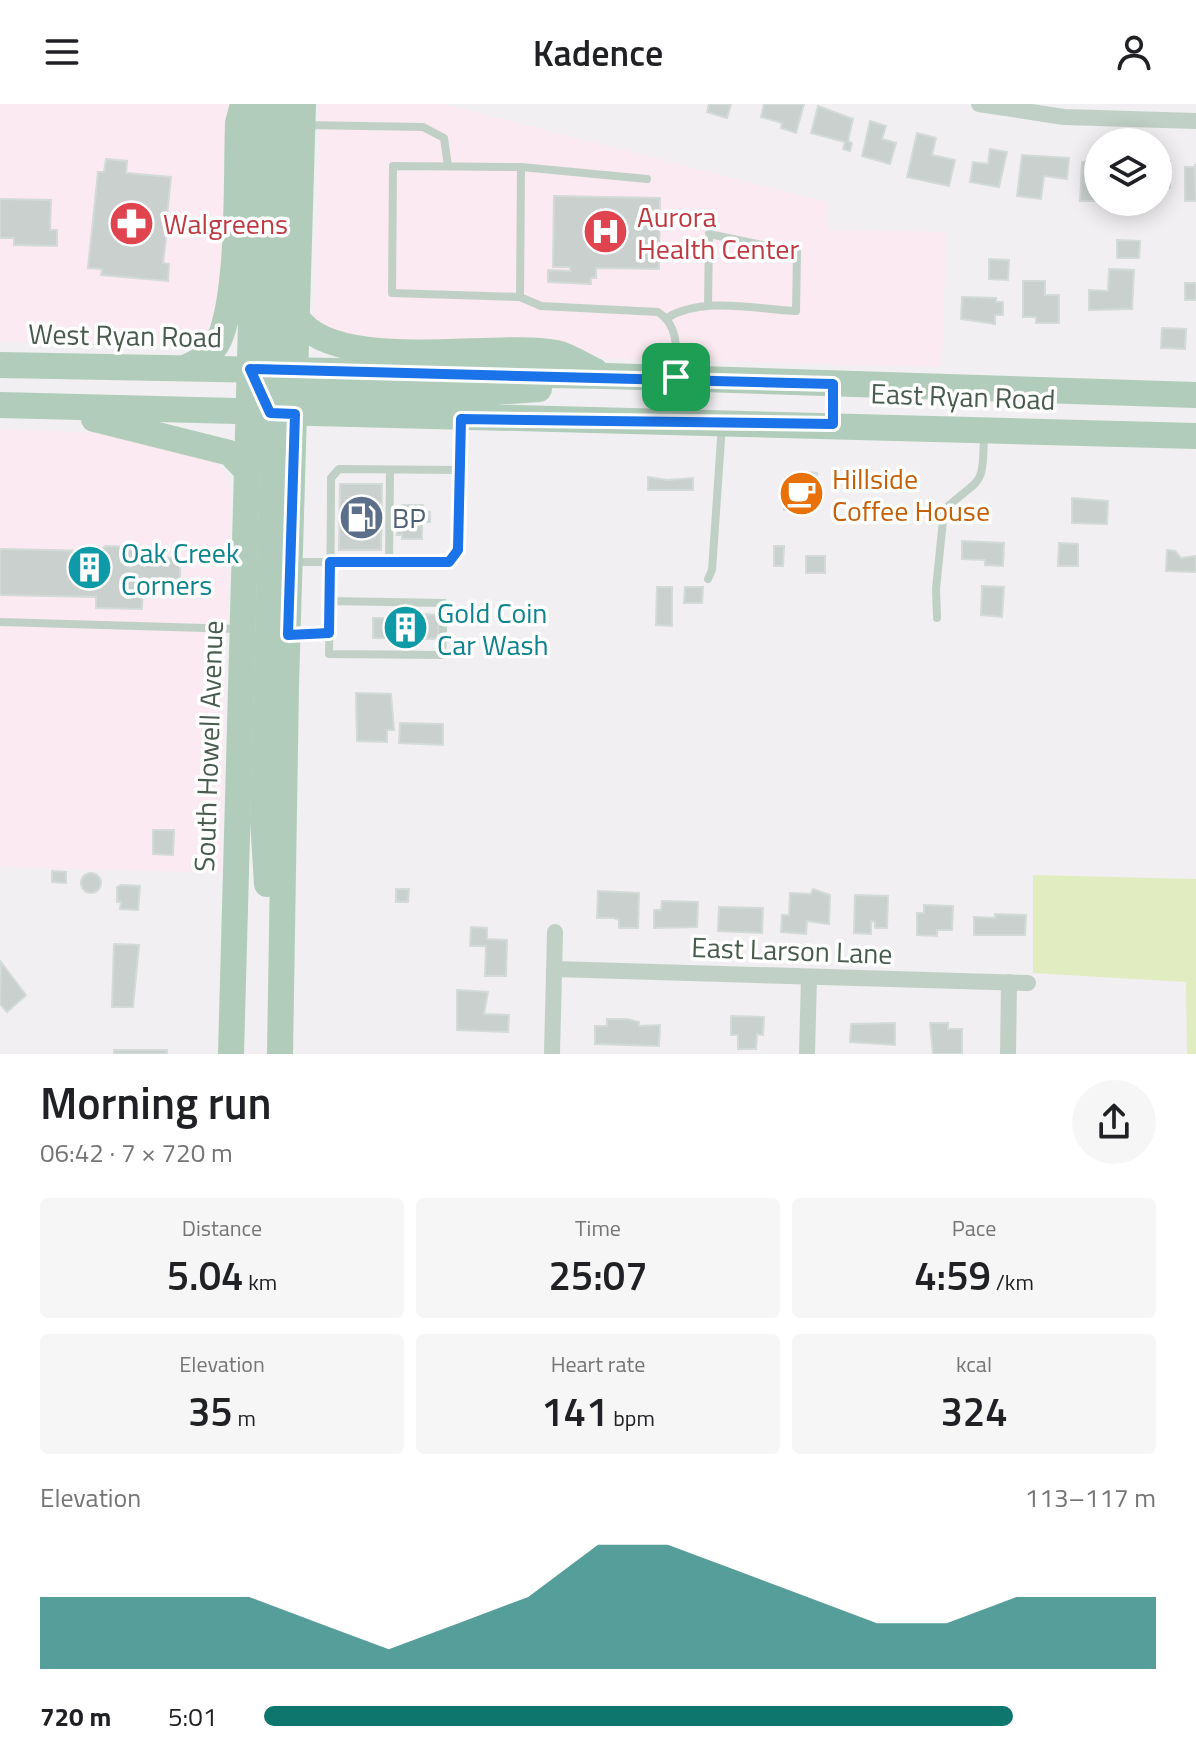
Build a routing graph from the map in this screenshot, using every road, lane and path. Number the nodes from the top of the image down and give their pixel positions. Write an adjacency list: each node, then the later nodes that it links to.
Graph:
1 (243, 104): 15 (main road)
2 (257, 104): 19 (main road, South Howell Avenue)
3 (280, 104): 19 (main road)
4 (979, 104): 6 (street)
5 (302, 114): 7 (lane); 12 (main road, South Howell Avenue)
6 (1196, 121)
7 (448, 166): 8 (lane); 10 (lane)
8 (521, 167): 9 (lane); 10 (lane)
9 (647, 179)
10 (520, 297): 13 (lane)
11 (708, 306): 11 (lane); 13 (lane)
12 (296, 316): 16 (main road); 19 (main road, South Howell Avenue)
13 (667, 318): 17 (lane)
14 (0, 365): 15 (main road, West Ryan Road)
15 (187, 367): 19 (main road, West Ryan Road)
16 (618, 376): 17 (main road, East Ryan Road); 19 (main road, East Ryan Road)
17 (676, 377): 18 (main road, East Ryan Road)
18 (833, 384): 20 (main road, East Ryan Road); 25 (lane)
19 (275, 393): 22 (main road); 23 (main road, East Ryan Road); 28 (main road, South Howell Avenue); 31 (main road, South Howell Avenue); 46 (main road)
20 (1196, 395)
21 (0, 405): 22 (main road)
22 (39, 406): 28 (main road)
23 (461, 419): 24 (main road, East Ryan Road); 30 (lane)
24 (722, 422): 25 (main road, East Ryan Road); 34 (lane)
25 (833, 424): 26 (main road, East Ryan Road)
26 (985, 429): 27 (main road, East Ryan Road); 36 (lane)
27 (1196, 436)
28 (246, 470): 38 (main road, South Howell Avenue)
29 (390, 470): 30 (lane); 32 (lane); 33 (lane)
30 (459, 470): 33 (lane)
31 (292, 562): 32 (lane); 40 (main road, South Howell Avenue)
32 (330, 562): 33 (lane); 35 (lane)
33 (389, 562)
34 (708, 579)
35 (330, 601): 39 (lane); 39 (lane)
36 (937, 618)
37 (0, 622): 38 (lane)
38 (244, 629): 47 (main road, South Howell Avenue)
39 (329, 633): 40 (lane)
40 (288, 635): 46 (main road, South Howell Avenue)
41 (555, 932): 42 (street)
42 (555, 969): 43 (street, East Larson Lane); 49 (street)
43 (809, 977): 44 (street, East Larson Lane); 50 (street)
44 (1009, 982): 45 (street, East Larson Lane); 51 (street)
45 (1028, 983)
46 (280, 1019): 48 (main road, South Howell Avenue)
47 (231, 1054)
48 (280, 1054)
49 (552, 1054)
50 (807, 1054)
51 (1008, 1054)

